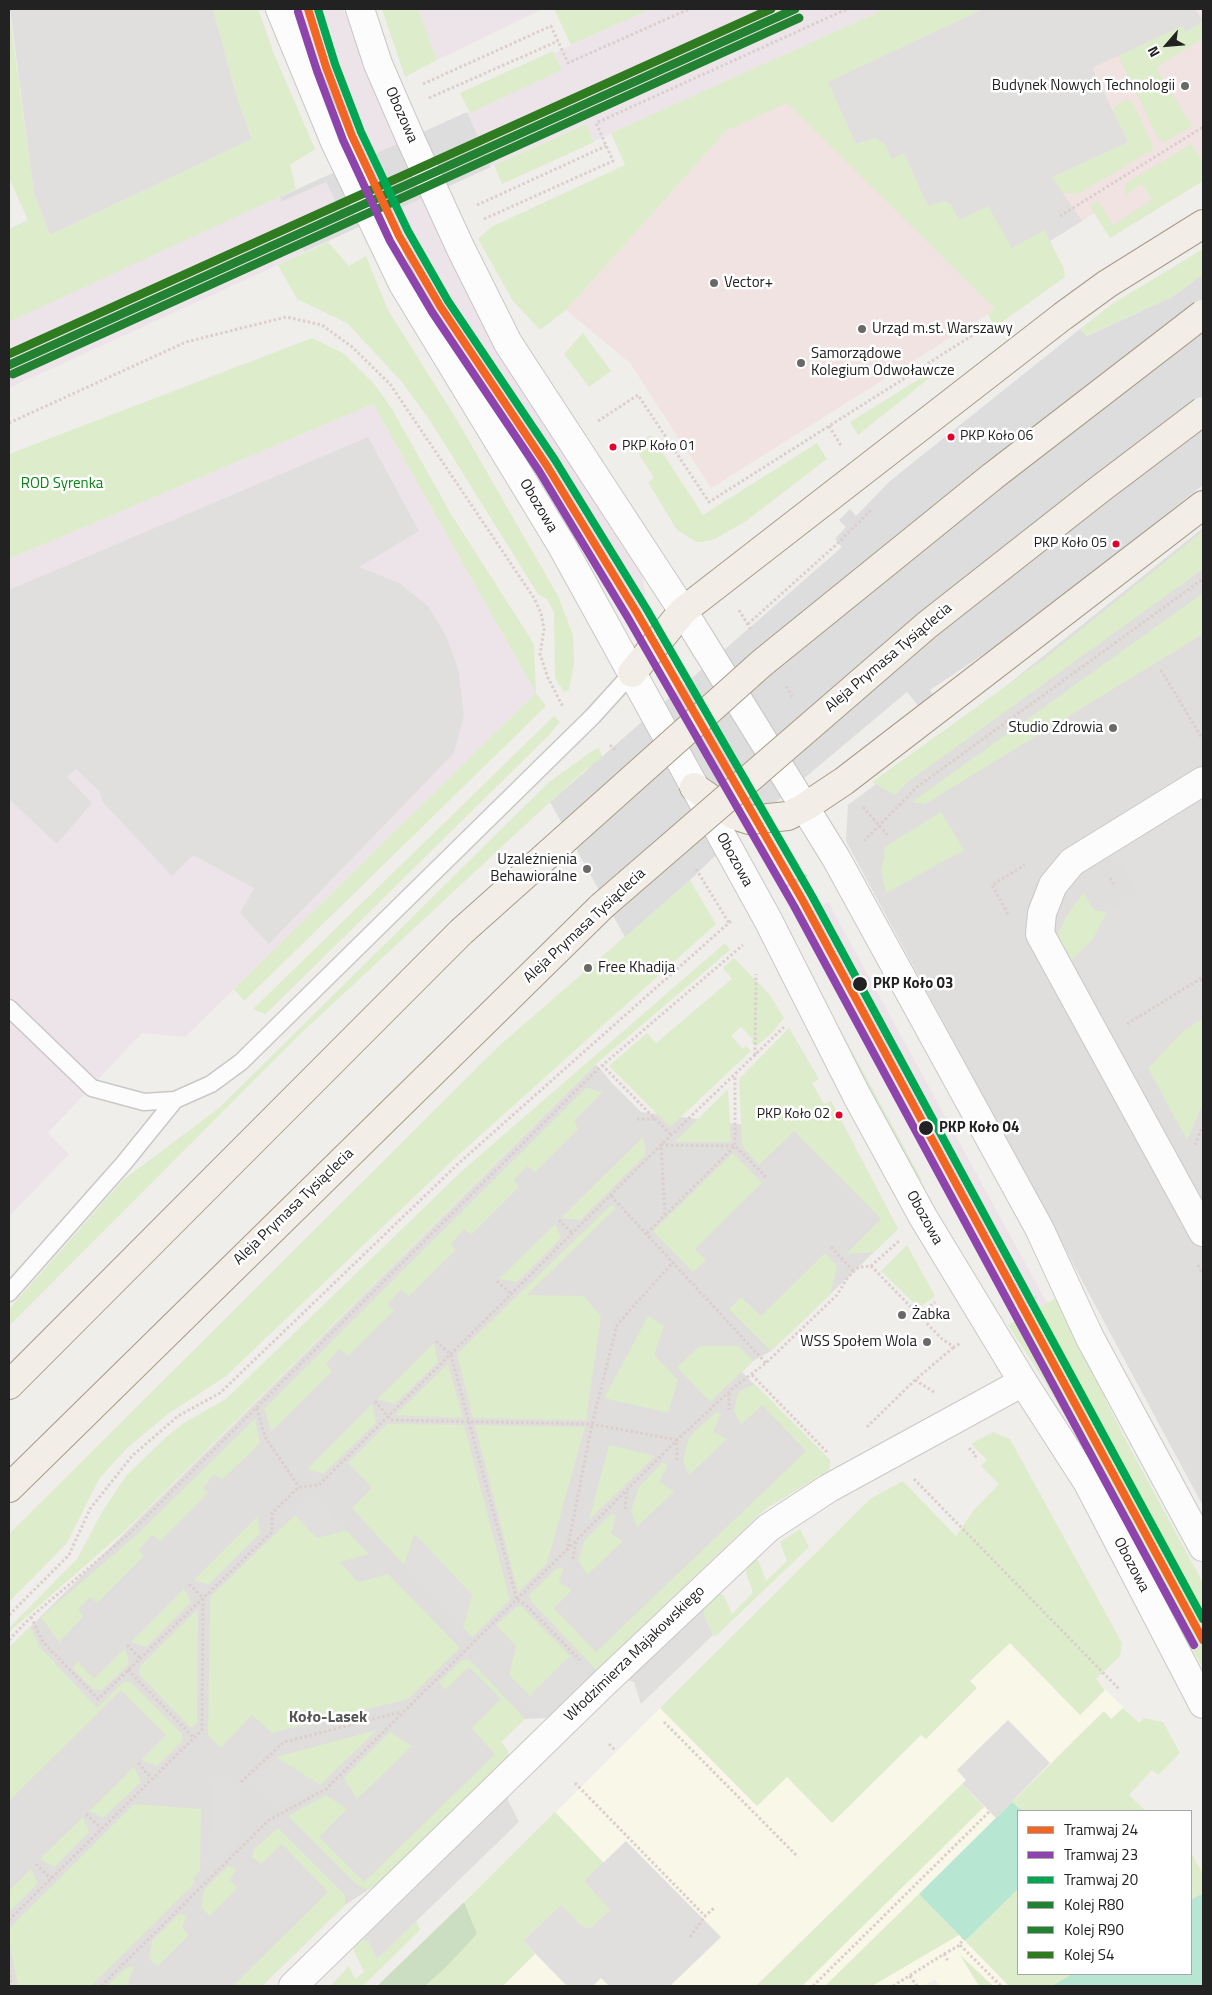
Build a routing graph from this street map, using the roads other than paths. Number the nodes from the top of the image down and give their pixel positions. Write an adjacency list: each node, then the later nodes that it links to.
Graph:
1 (280, 9): 8 (street, Obozowa)
2 (360, 9): 7 (street, Obozowa)
3 (1203, 224): 7 (main road)
4 (1203, 314): 17 (main road, bridge)
5 (1203, 411): 18 (main road, Aleja Prymasa Tysiąclecia, bridge)
6 (1203, 506): 11 (main road)
7 (683, 611): 8 (main road); 11 (street, Obozowa)
8 (632, 673): 10 (street, Obozowa); 13 (lane)
9 (1203, 781): 14 (street)
10 (694, 788): 11 (main road); 16 (street, Obozowa)
11 (805, 807): 19 (street, Obozowa)
12 (9, 1008): 13 (lane)
13 (174, 1100): 15 (lane)
14 (1203, 1232)
15 (9, 1293)
16 (1023, 1382): 20 (street, Obozowa); 21 (street, Włodzimierza Majakowskiego)
17 (9, 1385)
18 (9, 1488)
19 (1203, 1547)
20 (1203, 1704)
21 (292, 1986)

